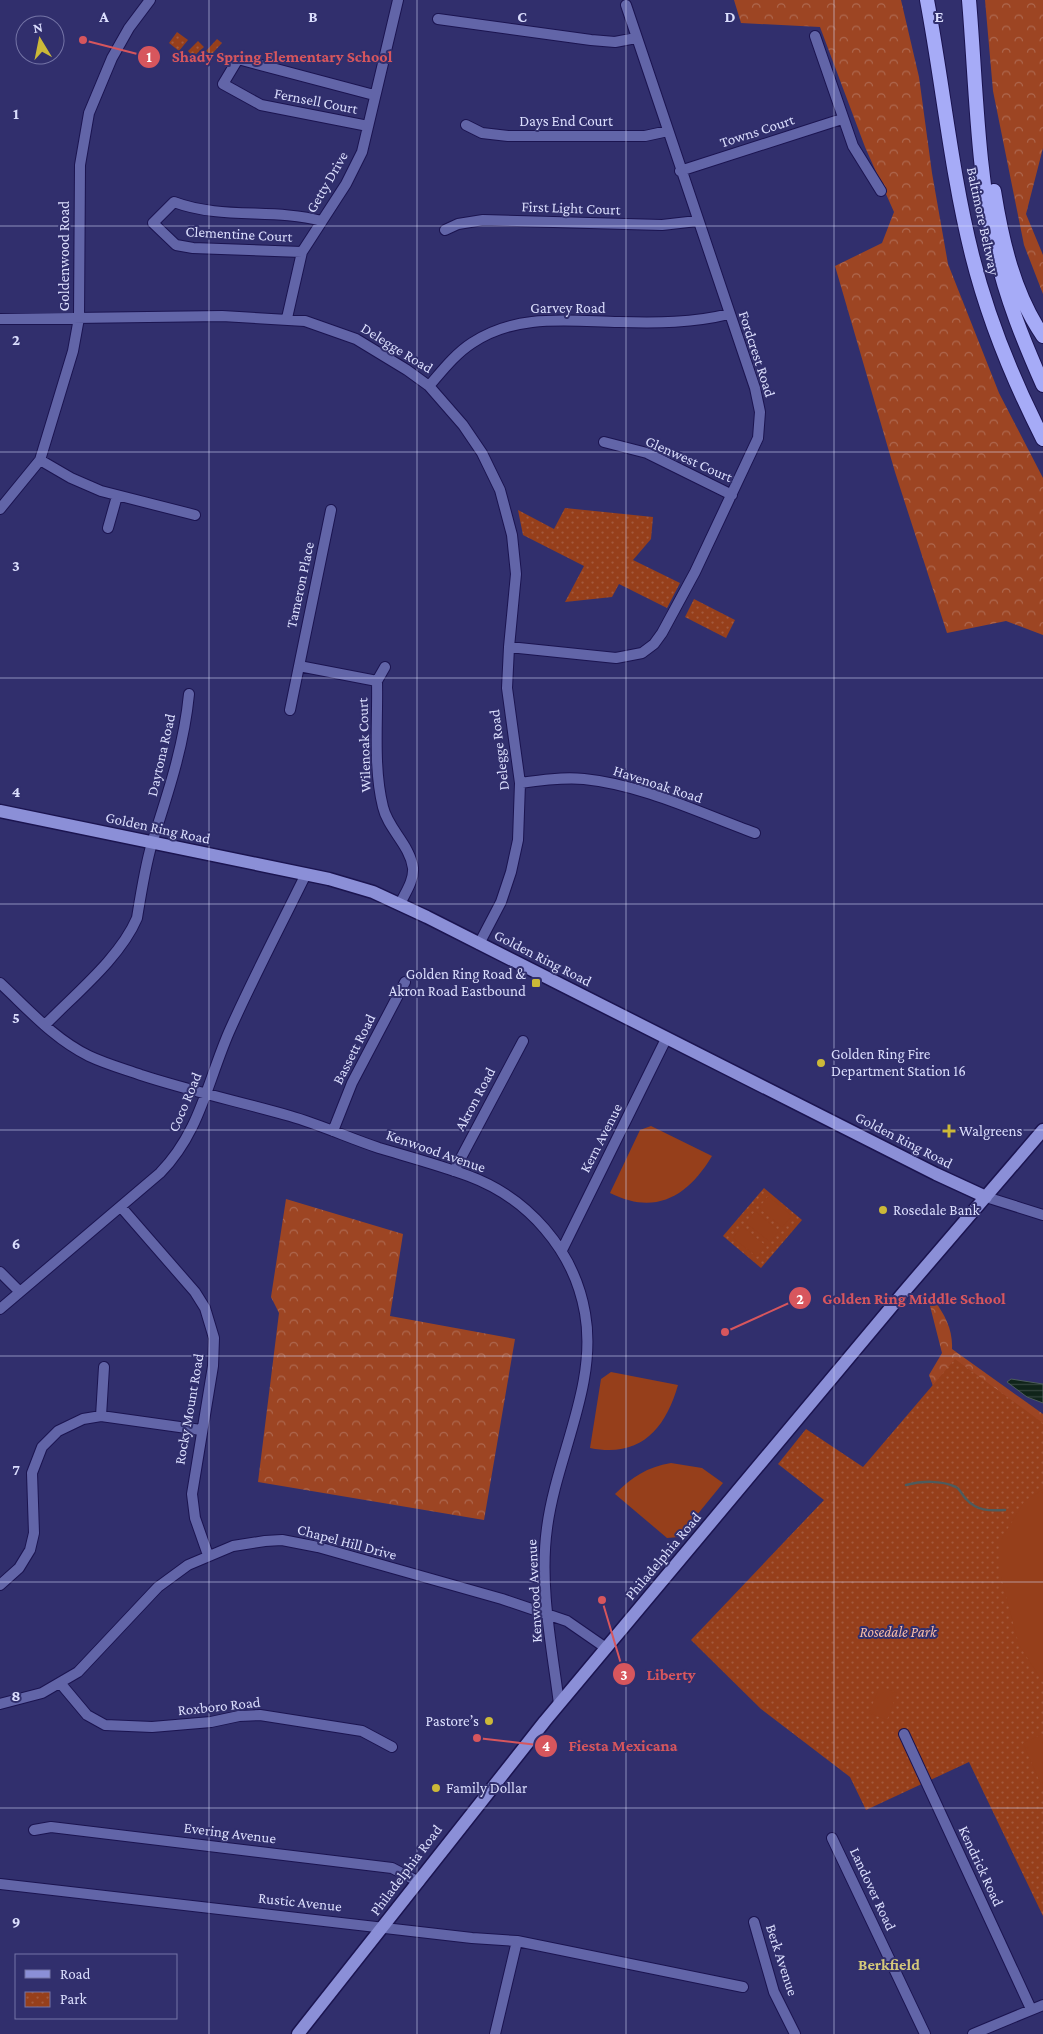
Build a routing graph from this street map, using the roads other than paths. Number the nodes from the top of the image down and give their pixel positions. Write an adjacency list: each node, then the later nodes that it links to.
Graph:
1 (150, 0): 22 (street, Goldenwood Road)
2 (398, 0): 9 (street, Getty Drive)
3 (927, 0): 28 (highway, Baltimore Beltway)
4 (969, 0): 11 (highway, Baltimore Beltway)
5 (626, 5): 8 (street, Fordcrest Road)
6 (438, 19): 8 (street)
7 (815, 36): 10 (street)
8 (636, 38): 14 (street, Fordcrest Road)
9 (374, 96): 13 (street, Getty Drive); 13 (street, Fernsell Court)
10 (842, 119): 15 (street, Towns Court); 16 (street)
11 (979, 123): 25 (highway); 26 (highway, Baltimore Beltway)
12 (466, 124): 14 (street, Days End Court)
13 (368, 126): 17 (street, Getty Drive)
14 (668, 131): 15 (street, Fordcrest Road)
15 (680, 171): 18 (street, Fordcrest Road)
16 (881, 191)
17 (322, 221): 20 (street, Getty Drive); 20 (street, Clementine Court)
18 (697, 221): 19 (street, First Light Court); 21 (street, Fordcrest Road)
19 (445, 230)
20 (302, 252): 23 (street, Getty Drive)
21 (729, 314): 27 (street, Garvey Road); 31 (street, Fordcrest Road)
22 (79, 318): 23 (street, Delegge Road); 24 (street, Delegge Road); 30 (street, Goldenwood Road)
23 (287, 318): 27 (street, Delegge Road)
24 (0, 319)
25 (1043, 336)
26 (1043, 385)
27 (429, 386): 37 (street, Delegge Road)
28 (1043, 439)
29 (604, 442): 31 (street, Glenwest Court)
30 (40, 460): 32 (street); 33 (street, Goldenwood Road)
31 (732, 495): 37 (street, Fordcrest Road)
32 (117, 496): 35 (street); 36 (street)
33 (0, 510)
34 (331, 510): 38 (street, Tameron Place)
35 (195, 515)
36 (108, 528)
37 (509, 647): 43 (street, Delegge Road)
38 (299, 666): 40 (street); 42 (street, Tameron Place)
39 (386, 668): 40 (street, Wilenoak Court)
40 (377, 681): 48 (street, Wilenoak Court)
41 (188, 694): 46 (street, Daytona Road)
42 (290, 710)
43 (520, 783): 45 (street, Havenoak Road); 49 (street, Delegge Road)
44 (0, 811): 46 (main road, Golden Ring Road)
45 (755, 833)
46 (152, 843): 47 (main road, Golden Ring Road); 52 (street, Daytona Road)
47 (306, 874): 48 (main road, Golden Ring Road); 55 (street, Coco Road)
48 (400, 904): 49 (main road, Golden Ring Road)
49 (478, 944): 53 (main road, Golden Ring Road)
50 (405, 982): 57 (street, Bassett Road)
51 (1, 985): 52 (street, Kenwood Avenue)
52 (44, 1025): 55 (street, Kenwood Avenue)
53 (666, 1039): 59 (main road, Golden Ring Road); 62 (street, Kern Avenue)
54 (523, 1042): 58 (street, Akron Road)
55 (206, 1095): 57 (street, Kenwood Avenue); 60 (street, Coco Road)
56 (1043, 1130): 59 (main road, Philadelphia Road)
57 (333, 1131): 58 (street, Kenwood Avenue)
58 (454, 1171): 62 (street, Kenwood Avenue)
59 (986, 1197): 61 (street, Golden Ring Road); 72 (main road, Philadelphia Road)
60 (121, 1207): 64 (street, Coco Road); 68 (street, Rocky Mount Road)
61 (1043, 1215)
62 (562, 1250): 71 (street, Kenwood Avenue)
63 (0, 1272): 64 (street)
64 (20, 1292): 65 (street, Coco Road)
65 (0, 1309)
66 (104, 1367): 67 (street)
67 (101, 1416): 68 (street); 70 (street)
68 (201, 1430): 69 (street, Rocky Mount Road)
69 (208, 1555): 71 (street, Chapel Hill Drive); 73 (street, Chapel Hill Drive)
70 (0, 1585)
71 (548, 1615): 72 (street, Chapel Hill Drive); 75 (street, Kenwood Avenue)
72 (606, 1648): 75 (main road, Philadelphia Road)
73 (62, 1684): 74 (street, Chapel Hill Drive); 77 (street, Roxboro Road)
74 (0, 1704)
75 (559, 1704): 80 (main road, Philadelphia Road)
76 (904, 1734): 87 (street, Kendrick Road)
77 (392, 1747)
78 (34, 1830): 80 (street, Evering Avenue)
79 (832, 1838): 91 (street, Landover Road)
80 (419, 1882): 83 (main road, Philadelphia Road)
81 (0, 1884): 83 (street, Rustic Avenue)
82 (754, 1922): 90 (street, Berk Avenue)
83 (384, 1926): 84 (street, Rustic Avenue); 88 (main road, Philadelphia Road)
84 (517, 1941): 85 (street, Rustic Avenue); 89 (street)
85 (743, 1987)
86 (1043, 2005): 87 (street)
87 (1032, 2009): 92 (street)
88 (303, 2033)
89 (495, 2034)
90 (795, 2034)
91 (925, 2034)
92 (973, 2034)

